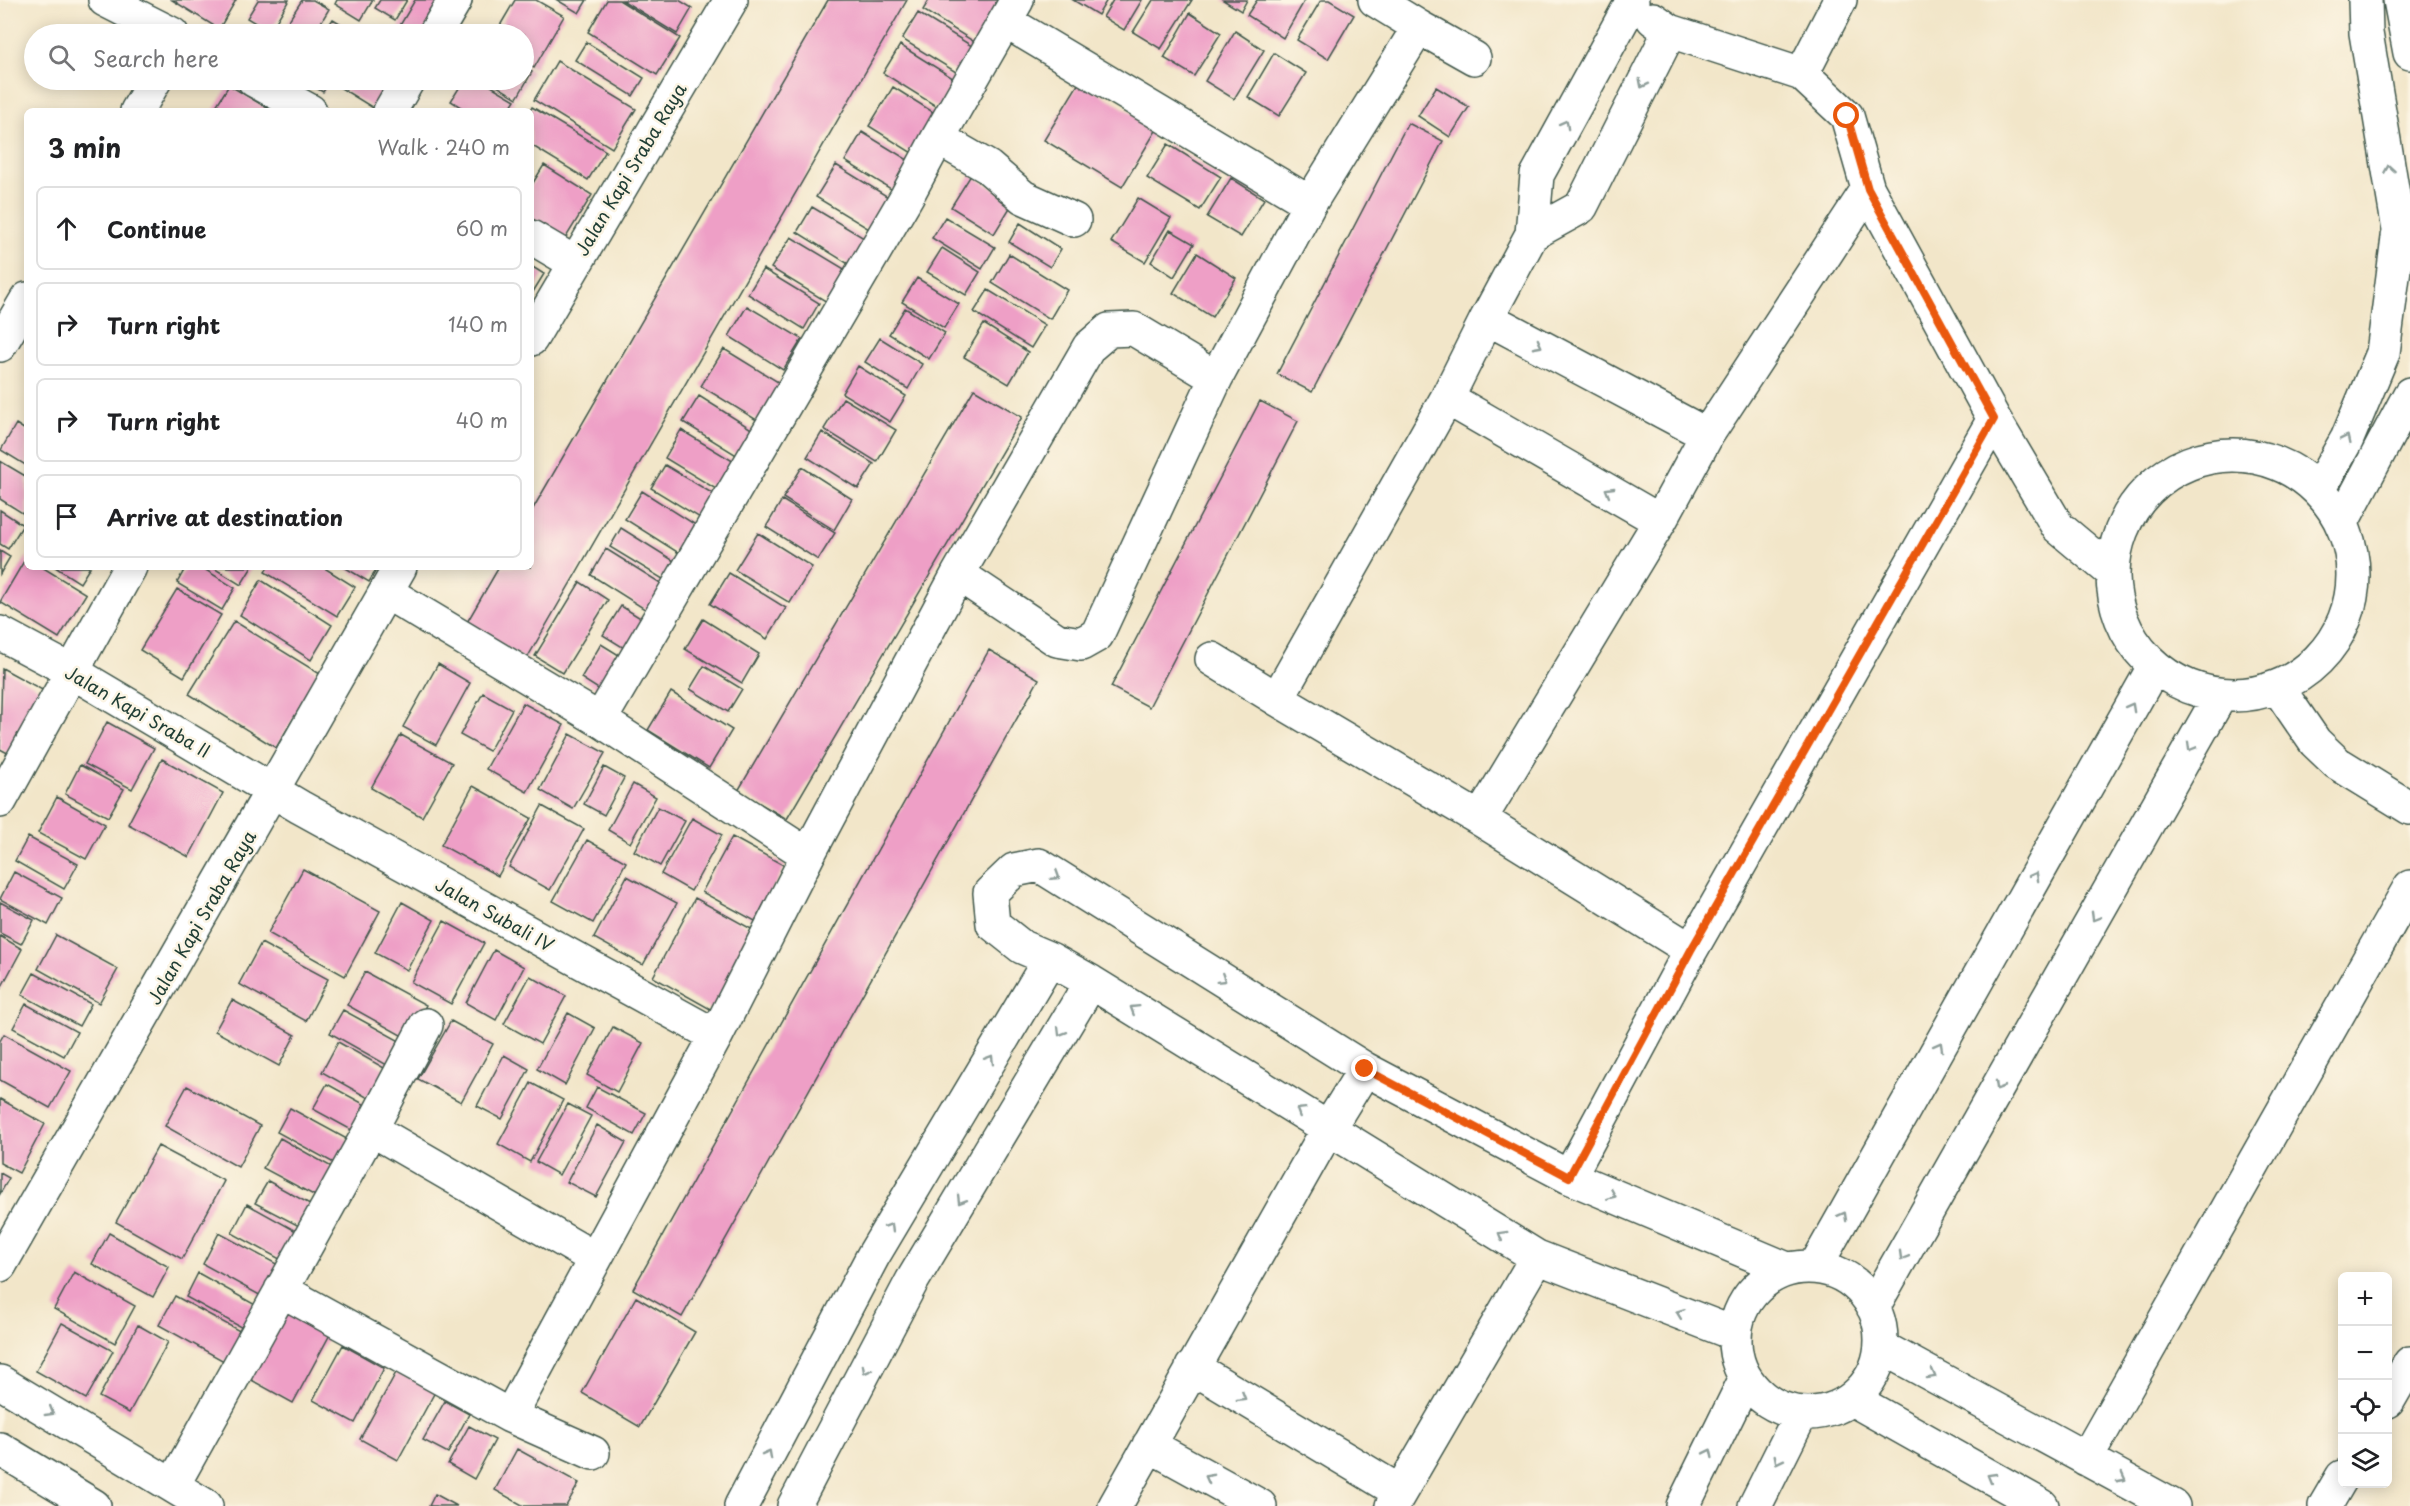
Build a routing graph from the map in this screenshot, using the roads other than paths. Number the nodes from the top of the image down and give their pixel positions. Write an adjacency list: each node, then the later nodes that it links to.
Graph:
1 (105, 0): 10 (street)
2 (455, 0): 11 (street)
3 (731, 0): 29 (street, Jalan Kapi Sraba Raya)
4 (1375, 0): 12 (street)
5 (1840, 0): 16 (street)
6 (2365, 0): 39 (street, one-way to 6)
7 (2400, 0): 14 (street)
8 (1630, 1): 13 (street); 27 (street, one-way to 8)
9 (1011, 10): 23 (street); 25 (street)
10 (152, 24)
11 (441, 24)
12 (1419, 27): 15 (street); 25 (street)
13 (1670, 32): 16 (street); 27 (street, one-way to 27)
14 (2410, 53)
15 (1474, 58)
16 (1802, 74): 24 (street)
17 (149, 90): 20 (street)
18 (272, 90): 21 (street)
19 (402, 90): 22 (street)
20 (139, 108)
21 (305, 108)
22 (392, 108)
23 (938, 138): 26 (street); 53 (street)
24 (1868, 189): 37 (street); 38 (street)
25 (1310, 203): 34 (street)
26 (1074, 220)
27 (1532, 234): 31 (street)
28 (534, 239): 29 (street)
29 (575, 263): 32 (street, Jalan Kapi Sraba Raya)
30 (24, 304): 33 (street)
31 (1487, 318): 36 (street); 38 (street, one-way to 38)
32 (534, 334)
33 (0, 345)
34 (1216, 378): 44 (street); 44 (street)
35 (2410, 394): 41 (street)
36 (1447, 398): 40 (street, one-way to 36); 52 (street)
37 (1994, 419): 43 (street); 60 (street)
38 (1707, 435): 40 (street)
39 (2318, 490): 41 (street); 43 (street)
40 (1660, 520): 57 (street)
41 (2342, 522): 50 (street)
42 (128, 570): 49 (street)
43 (2113, 573): 48 (street)
44 (958, 574): 58 (street)
45 (393, 580): 53 (street); 54 (street, Jalan Kapi Sraba Raya)
46 (0, 633): 49 (street, Jalan Kapi Sraba II)
47 (1212, 659): 52 (street)
48 (2154, 667): 51 (street); 73 (street, one-way to 48)
49 (71, 671): 54 (street, Jalan Kapi Sraba II); 55 (street)
50 (2278, 688): 51 (street); 56 (street)
51 (2220, 696): 76 (street, one-way to 76)
52 (1277, 699): 57 (street)
53 (600, 720): 58 (street)
54 (273, 792): 64 (street, Jalan Subali IV); 72 (street, Jalan Kapi Sraba Raya)
55 (0, 801)
56 (2410, 808)
57 (1480, 819): 60 (street)
58 (808, 855): 64 (street)
59 (2410, 887): 90 (street)
60 (1691, 950): 68 (street)
61 (1050, 959): 62 (street); 65 (street, one-way to 65); 69 (street, one-way to 61)
62 (1091, 982): 67 (street, one-way to 62); 74 (street, one-way to 74)
63 (426, 1025): 66 (street)
64 (716, 1036): 71 (street)
65 (1365, 1069): 67 (street); 68 (street)
66 (371, 1129): 71 (street); 75 (street)
67 (1328, 1129): 70 (street, one-way to 67); 80 (street)
68 (1569, 1177): 73 (street, one-way to 73)
69 (873, 1256): 74 (street); 96 (street, one-way to 69)
70 (1537, 1257): 77 (street, one-way to 70); 93 (street)
71 (594, 1258): 86 (street)
72 (0, 1265)
73 (1801, 1268): 76 (street); 77 (street)
74 (912, 1281): 97 (street, one-way to 97)
75 (281, 1290): 86 (street); 91 (street)
76 (1874, 1307): 78 (street)
77 (1734, 1334): 81 (street)
78 (1881, 1347): 84 (street); 90 (street, one-way to 90)
79 (2410, 1363): 83 (street)
80 (1192, 1367): 87 (street); 93 (street, one-way to 93)
81 (1745, 1380): 85 (street); 100 (street, one-way to 81)
82 (0, 1382): 91 (street, one-way to 91)
83 (2392, 1394)
84 (1852, 1399): 85 (street); 102 (street, one-way to 84)
85 (1801, 1414): 101 (street, one-way to 101)
86 (510, 1416): 89 (street)
87 (1149, 1445): 98 (street); 99 (street, one-way to 87)
88 (0, 1449): 94 (street)
89 (593, 1453)
90 (2086, 1459): 103 (street, one-way to 103)
91 (173, 1485): 95 (street)
92 (2338, 1485): 104 (street)
93 (1396, 1499)
94 (94, 1506)
95 (206, 1506)
96 (741, 1506)
97 (794, 1506)
98 (1115, 1506)
99 (1260, 1506)
100 (1683, 1506)
101 (1755, 1506)
102 (2042, 1506)
103 (2173, 1506)
104 (2325, 1506)

